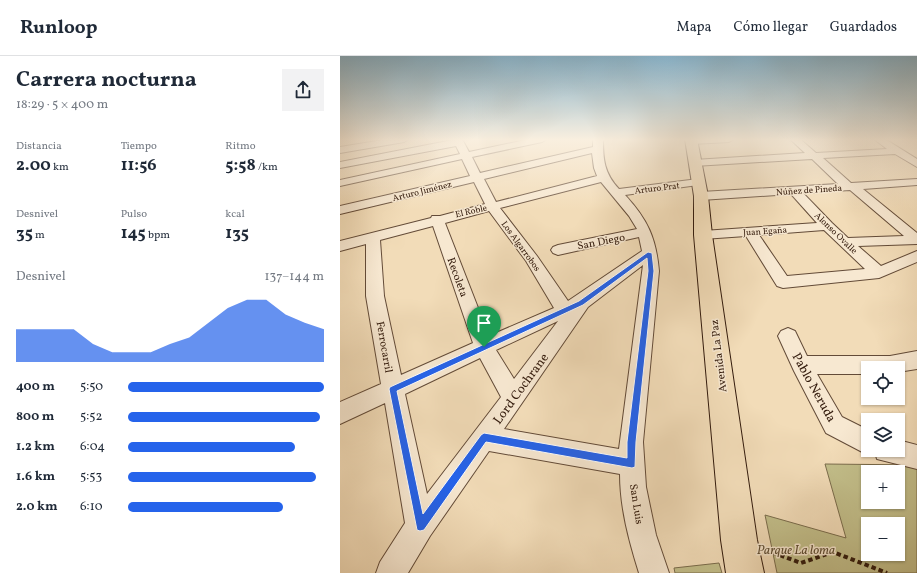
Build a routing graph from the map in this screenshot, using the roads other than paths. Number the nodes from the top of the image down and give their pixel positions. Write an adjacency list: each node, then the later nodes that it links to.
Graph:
1 (353, 163): 9 (street)
2 (430, 163): 12 (street)
3 (471, 163): 10 (street, Los Algarrobos)
4 (527, 163): 10 (street, Arturo Jiménez)
5 (598, 163): 11 (street, San Luis)
6 (708, 163): 8 (street)
7 (824, 163): 14 (street)
8 (695, 164): 15 (street, Núñez de Pineda); 16 (street, Arturo Prat); 22 (main road, Avenida La Paz)
9 (340, 166)
10 (477, 177): 17 (street, Los Algarrobos); 18 (street, Arturo Jiménez)
11 (602, 178): 16 (street, San Luis); 17 (street, El Roble)
12 (340, 183)
13 (916, 184): 14 (street, Núñez de Pineda)
14 (851, 187): 15 (street, Núñez de Pineda); 24 (street)
15 (795, 191): 20 (street, Alonso Ovalle)
16 (616, 193): 26 (street, San Luis)
17 (492, 206): 19 (street, El Roble); 31 (street, Los Algarrobos)
18 (340, 210)
19 (437, 219): 23 (street, El Roble); 33 (street, Recoleta)
20 (827, 226): 21 (street, Juan Egaña); 25 (street, Alonso Ovalle)
21 (750, 232): 22 (street, Juan Egaña); 30 (street)
22 (703, 235): 47 (main road, Avenida La Paz)
23 (373, 236): 27 (street, El Roble); 36 (street, Ferrocarril)
24 (917, 240): 25 (street)
25 (845, 242): 30 (street, Alonso Ovalle)
26 (647, 243): 28 (street, San Diego); 31 (street); 43 (street, San Luis)
27 (340, 246)
28 (558, 250)
29 (917, 256): 30 (street)
30 (879, 273)
31 (573, 307): 33 (street); 37 (street, Lord Cochrane)
32 (788, 336): 35 (street, Pablo Neruda)
33 (484, 347): 36 (street); 37 (street, Recoleta)
34 (917, 360): 35 (street)
35 (802, 366): 40 (street, Pablo Neruda)
36 (393, 389): 38 (street); 44 (street, Ferrocarril)
37 (513, 398): 39 (street, Lord Cochrane)
38 (340, 413)
39 (484, 438): 43 (street); 44 (street, Lord Cochrane)
40 (861, 439)
41 (905, 454): 42 (street)
42 (917, 457)
43 (632, 464): 46 (street, San Luis)
44 (420, 526): 45 (street, Lord Cochrane)
45 (391, 573)
46 (654, 573)
47 (745, 573)

